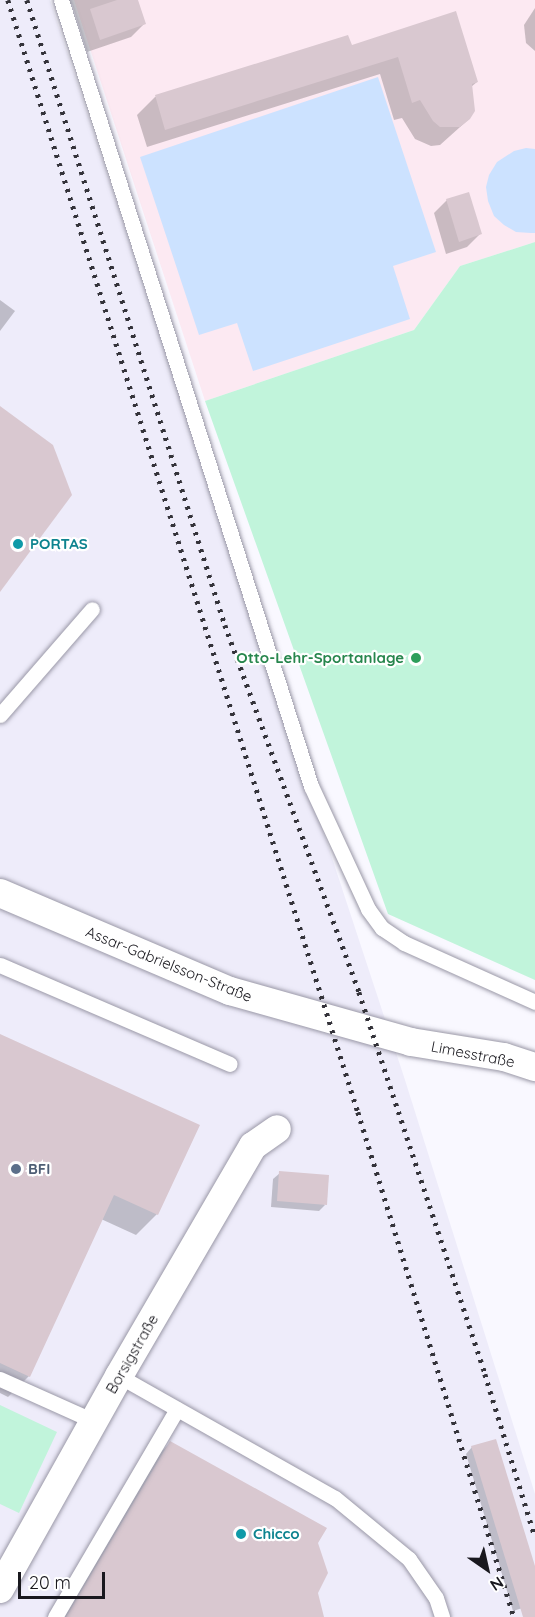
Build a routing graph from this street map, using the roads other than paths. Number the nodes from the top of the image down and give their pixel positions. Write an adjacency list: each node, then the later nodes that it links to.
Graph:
1 (61, 0): 6 (lane)
2 (92, 609): 3 (lane)
3 (0, 716)
4 (2, 899): 7 (street, Assar-Gabrielsson-Straße)
5 (0, 965): 8 (lane)
6 (535, 1002)
7 (411, 1042): 9 (street, Limesstraße)
8 (230, 1064)
9 (535, 1067)
10 (277, 1129): 11 (street, Borsigstraße)
11 (119, 1376): 13 (lane); 14 (street, Borsigstraße)
12 (0, 1379): 14 (lane)
13 (177, 1409): 16 (lane); 17 (lane)
14 (94, 1421): 15 (street, Borsigstraße)
15 (0, 1588)
16 (55, 1617)
17 (442, 1617)

